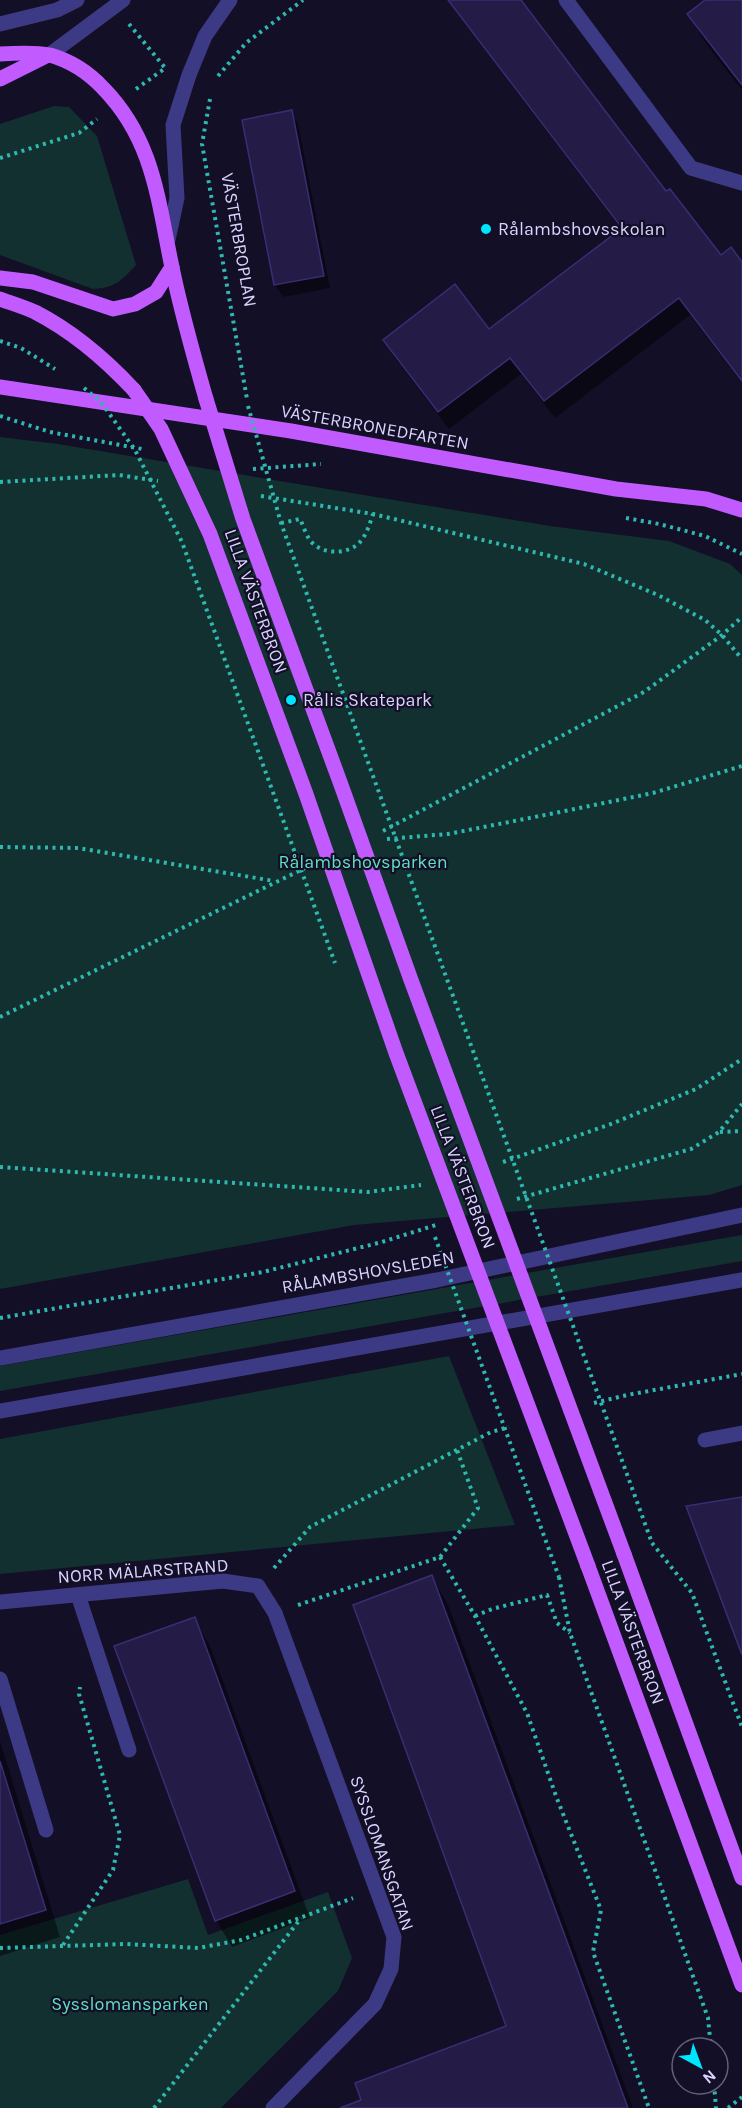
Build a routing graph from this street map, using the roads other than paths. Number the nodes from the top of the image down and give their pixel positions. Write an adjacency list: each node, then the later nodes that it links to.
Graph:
1 (77, 0): 5 (street)
2 (230, 0): 10 (street)
3 (566, 0): 9 (street)
4 (118, 3): 7 (street)
5 (0, 24)
6 (0, 54): 7 (main road)
7 (48, 55): 8 (main road); 10 (main road)
8 (0, 79)
9 (742, 183)
10 (168, 240): 11 (main road)
11 (171, 267): 12 (main road); 28 (main road, LILLA VÄSTERBRON, bridge)
12 (0, 278)
13 (0, 298): 29 (main road, LILLA VÄSTERBRON, bridge)
14 (0, 387): 15 (main road, VÄSTERBRONEDFARTEN)
15 (742, 510)
16 (742, 1215): 18 (street, RÅLAMBSHOVSLEDEN)
17 (742, 1280): 19 (street)
18 (0, 1358)
19 (0, 1412)
20 (742, 1433): 21 (street)
21 (705, 1440)
22 (78, 1595): 23 (street, NORR MÄLARSTRAND); 24 (street, NORR MÄLARSTRAND); 26 (street)
23 (0, 1602)
24 (275, 1613): 30 (street, SYSSLOMANSGATAN)
25 (0, 1678): 27 (street)
26 (129, 1750)
27 (46, 1830)
28 (742, 1878)
29 (742, 1985)
30 (273, 2108)

